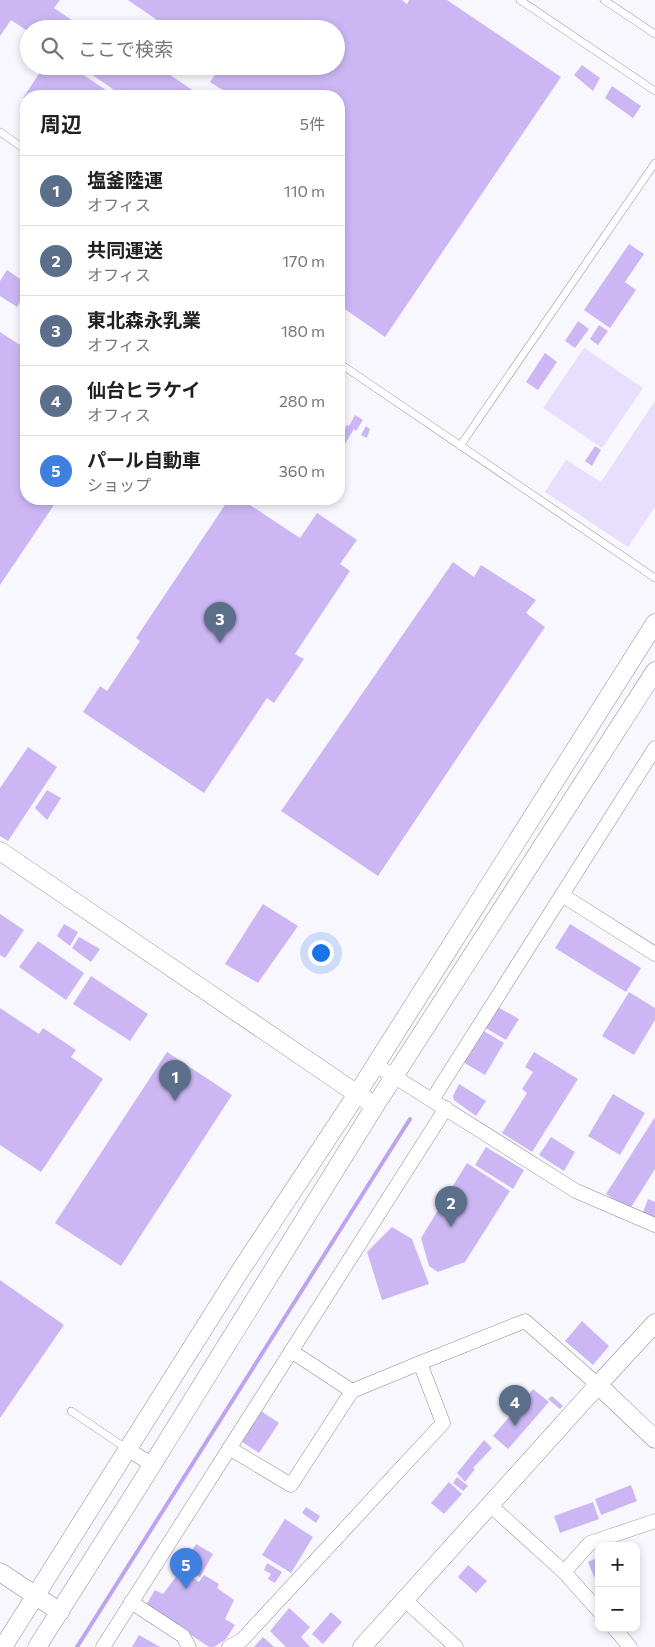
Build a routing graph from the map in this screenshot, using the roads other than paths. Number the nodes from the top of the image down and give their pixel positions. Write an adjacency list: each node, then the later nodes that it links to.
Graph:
1 (520, 0): 4 (lane)
2 (604, 0): 3 (lane)
3 (655, 34)
4 (655, 92)
5 (0, 132): 6 (lane)
6 (20, 146)
7 (655, 163): 9 (lane)
8 (345, 367): 9 (lane)
9 (460, 446): 10 (lane)
10 (655, 578)
11 (655, 623): 17 (street)
12 (655, 671): 18 (street)
13 (655, 748): 15 (street)
14 (0, 851): 19 (street)
15 (562, 894): 16 (street); 20 (street)
16 (655, 954)
17 (376, 1065): 18 (street); 19 (street)
18 (395, 1077): 20 (street); 21 (street)
19 (357, 1094): 21 (street); 32 (street)
20 (432, 1100): 22 (street)
21 (375, 1106): 33 (street)
22 (446, 1108): 23 (street); 25 (street)
23 (655, 1225)
24 (655, 1323): 27 (street)
25 (291, 1351): 28 (street); 31 (street)
26 (420, 1363): 27 (street); 28 (street); 48 (street)
27 (598, 1385): 30 (street); 34 (street)
28 (352, 1391): 31 (street)
29 (71, 1412): 32 (lane)
30 (655, 1439)
31 (229, 1448): 40 (street)
32 (127, 1449): 33 (street); 38 (street)
33 (152, 1465): 42 (street)
34 (490, 1506): 37 (street); 39 (street)
35 (655, 1522): 37 (street)
36 (0, 1572): 38 (street)
37 (564, 1572): 41 (street)
38 (35, 1596): 42 (street); 44 (street)
39 (405, 1600): 49 (street); 50 (street)
40 (131, 1602): 46 (street); 47 (street)
41 (595, 1607)
42 (60, 1612): 45 (street)
43 (617, 1632): 51 (street)
44 (3, 1647)
45 (37, 1647)
46 (103, 1647)
47 (189, 1647)
48 (229, 1647)
49 (362, 1647)
50 (456, 1647)
51 (630, 1647)

